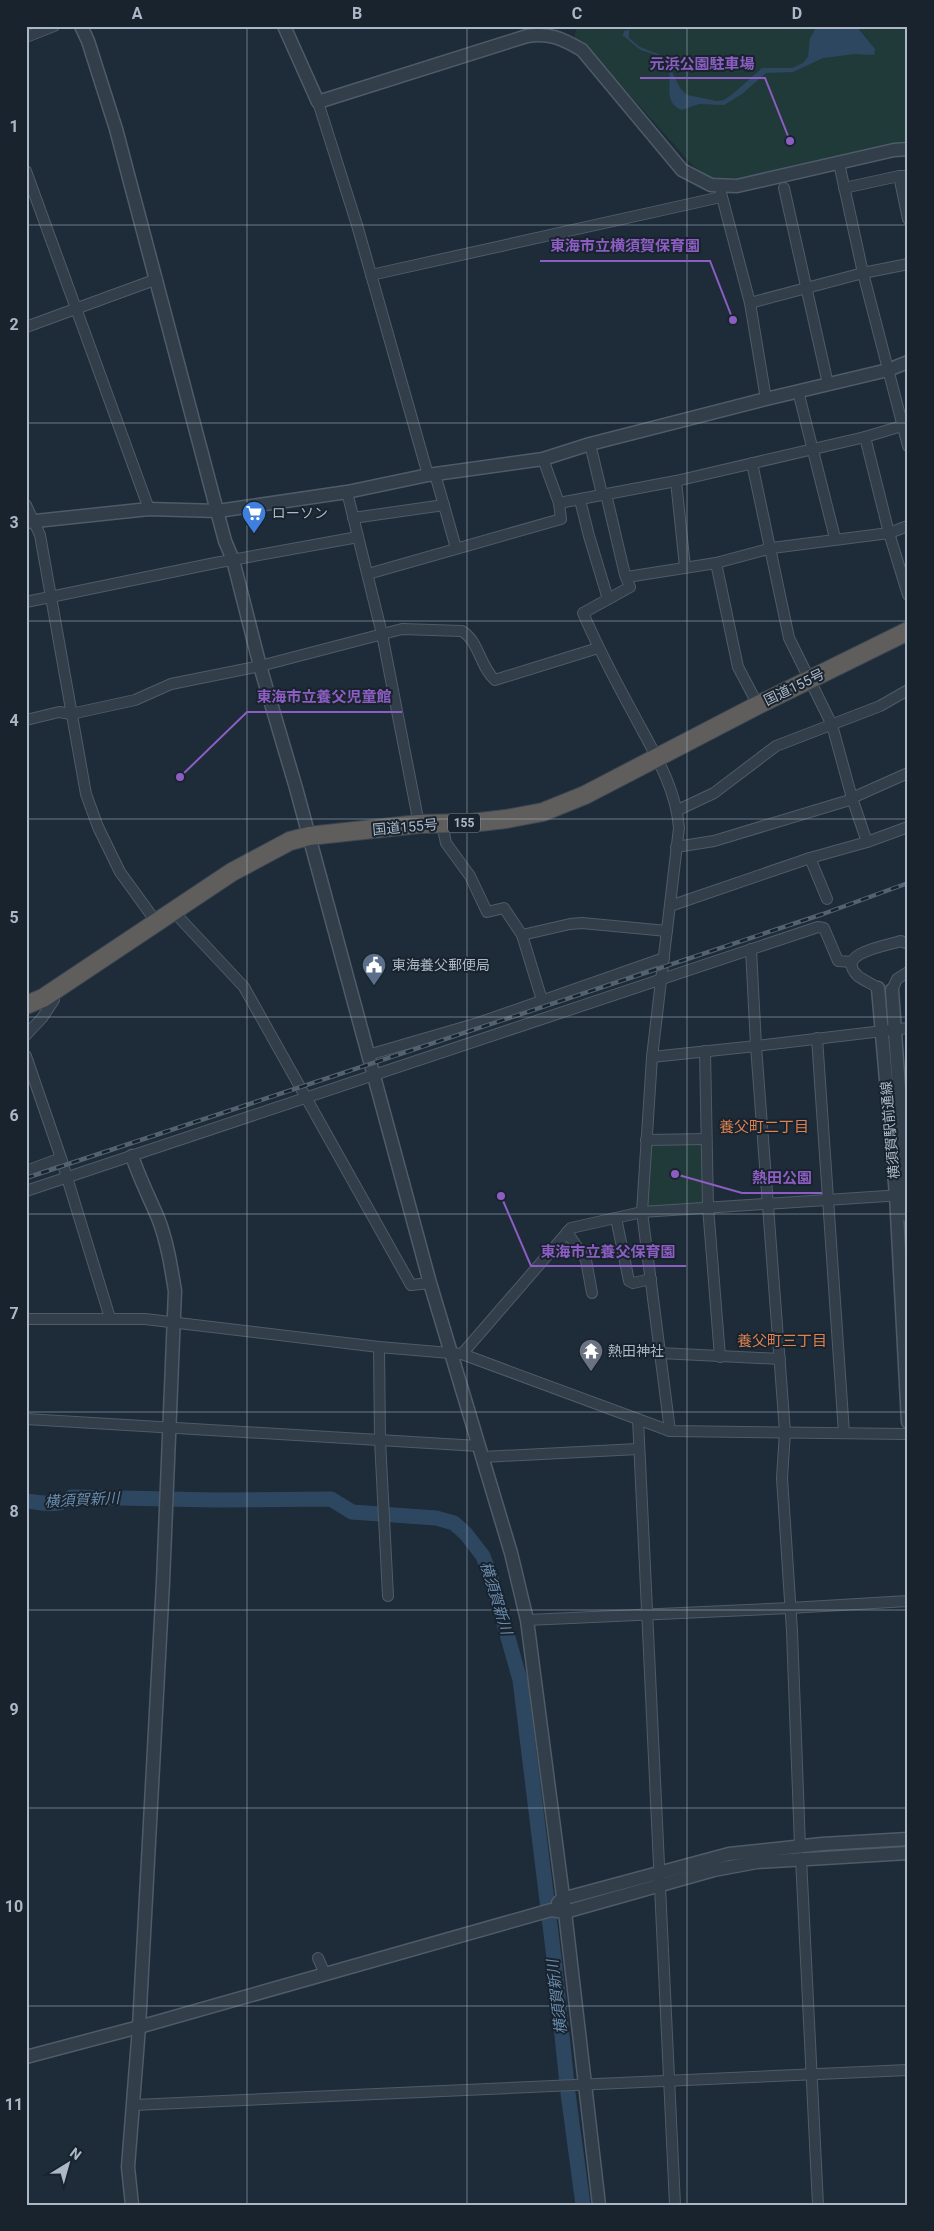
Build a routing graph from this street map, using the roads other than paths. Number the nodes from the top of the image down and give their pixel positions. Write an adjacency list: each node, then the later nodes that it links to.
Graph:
1 (54, 26): 4 (street)
2 (81, 26): 17 (street)
3 (284, 26): 5 (street)
4 (26, 37)
5 (318, 102): 12 (street); 16 (street)
6 (908, 149): 7 (street)
7 (839, 163): 11 (street); 12 (street)
8 (26, 171): 20 (street)
9 (903, 176): 11 (street); 13 (street)
10 (784, 188): 18 (street)
11 (844, 188): 15 (street)
12 (721, 192): 16 (street); 19 (street)
13 (908, 219)
14 (908, 264): 15 (street)
15 (863, 273): 18 (street); 23 (street)
16 (371, 275): 34 (street)
17 (157, 279): 20 (street); 43 (street)
18 (806, 288): 19 (street); 24 (street)
19 (750, 303): 26 (street)
20 (77, 309): 21 (street); 42 (street)
21 (26, 327)
22 (908, 362): 23 (street)
23 (888, 370): 24 (street); 27 (street)
24 (828, 384): 25 (street)
25 (798, 391): 26 (street); 31 (street)
26 (766, 399): 29 (street)
27 (902, 426): 28 (street); 30 (street)
28 (865, 437): 31 (street); 47 (street)
29 (590, 444): 32 (street); 37 (street)
30 (908, 446)
31 (813, 449): 33 (street); 49 (street)
32 (543, 459): 34 (street); 39 (street)
33 (752, 463): 35 (street); 51 (street)
34 (432, 474): 36 (street); 41 (street)
35 (676, 481): 37 (street); 54 (street)
36 (347, 492): 43 (street); 44 (street)
37 (604, 494): 38 (street); 56 (street)
38 (580, 500): 39 (street); 59 (street)
39 (559, 503): 50 (street)
40 (26, 505): 45 (street)
41 (444, 505): 44 (street); 50 (street)
42 (149, 509): 43 (street); 45 (street)
43 (218, 512): 52 (street)
44 (353, 518): 48 (street)
45 (30, 522): 58 (street)
46 (908, 526): 47 (street)
47 (889, 533): 49 (street); 57 (street)
48 (358, 538): 52 (street); 55 (street)
49 (835, 538): 51 (street)
50 (456, 548): 55 (street)
51 (772, 548): 53 (street); 65 (street)
52 (233, 560): 58 (street); 64 (street)
53 (716, 562): 54 (street); 67 (street)
54 (685, 567): 56 (street)
55 (368, 574): 62 (street)
56 (626, 577): 59 (street)
57 (908, 595)
58 (51, 598): 60 (street); 68 (street)
59 (608, 599): 63 (street)
60 (26, 602)
61 (908, 631): 65 (highway, 国道155号 / 155)
62 (382, 634): 63 (street); 64 (street); 75 (street)
63 (598, 648): 71 (street)
64 (260, 666): 68 (street); 78 (street)
65 (808, 680): 67 (highway, 国道155号 / 155); 70 (street)
66 (908, 690): 70 (street)
67 (758, 705): 71 (highway, 国道155号 / 155)
68 (71, 714): 69 (street); 85 (street)
69 (26, 720)
70 (832, 725): 73 (street); 74 (street)
71 (658, 757): 74 (street); 76 (highway, 国道155号 / 155)
72 (908, 773): 73 (street)
73 (852, 799): 79 (street); 80 (street)
74 (678, 810): 80 (street)
75 (419, 824): 76 (highway, 国道155号 / 155); 78 (highway, 国道155号 / 155)
76 (442, 824): 87 (street)
77 (908, 827): 79 (street)
78 (309, 836): 84 (highway, 国道155号 / 155); 104 (street)
79 (867, 842): 81 (street)
80 (676, 847): 83 (street)
81 (810, 858): 82 (street); 83 (street)
82 (827, 898)
83 (670, 906): 86 (street)
84 (173, 911): 85 (highway, 国道155号 / 155); 108 (street)
85 (157, 923): 96 (highway, 国道155号 / 155)
86 (667, 931): 87 (street); 90 (street)
87 (522, 935): 97 (street)
88 (908, 944): 91 (street)
89 (751, 949): 91 (street); 93 (street); 102 (street)
90 (664, 958): 93 (street); 97 (street)
91 (852, 962): 94 (street)
92 (908, 972): 95 (street)
93 (660, 979): 106 (street); 107 (street)
94 (878, 988): 99 (street, 横須賀駅前通線)
95 (892, 990): 99 (street, 横須賀駅前通線)
96 (53, 992): 98 (highway, 国道155号 / 155); 100 (street)
97 (542, 1000): 104 (street)
98 (26, 1005)
99 (895, 1029): 101 (street); 116 (street, 横須賀駅前通線)
100 (26, 1036)
101 (817, 1038): 102 (street); 117 (street)
102 (756, 1046): 103 (street); 118 (street)
103 (705, 1051): 106 (street); 109 (street)
104 (368, 1055): 107 (street)
105 (26, 1056): 112 (street)
106 (652, 1057): 110 (street)
107 (374, 1075): 108 (street); 125 (street)
108 (306, 1098): 111 (street); 125 (street)
109 (706, 1139): 110 (street); 119 (street)
110 (646, 1140): 120 (street)
111 (132, 1156): 114 (street); 129 (street)
112 (61, 1158): 113 (street); 114 (street)
113 (26, 1171)
114 (67, 1178): 115 (street); 127 (street)
115 (26, 1191)
116 (903, 1195): 117 (street); 121 (street, 横須賀駅前通線); 137 (street, 横須賀駅前通線)
117 (828, 1200): 118 (street); 141 (street)
118 (768, 1204): 119 (street); 134 (street)
119 (708, 1207): 120 (street); 133 (street)
120 (642, 1212): 122 (street); 124 (street)
121 (908, 1216)
122 (616, 1218): 123 (street); 124 (street)
123 (567, 1232): 126 (street); 131 (street)
124 (650, 1279): 132 (street)
125 (430, 1283): 131 (street)
126 (592, 1293)
127 (110, 1318): 128 (street); 129 (street)
128 (26, 1319)
129 (172, 1323): 130 (street); 138 (street)
130 (379, 1347): 131 (street); 143 (street)
131 (456, 1353): 136 (street); 145 (street)
132 (660, 1354): 133 (street); 139 (street)
133 (720, 1357): 134 (street)
134 (780, 1359): 140 (street)
135 (26, 1419): 138 (street)
136 (638, 1419): 139 (street); 144 (street)
137 (908, 1422)
138 (171, 1427): 143 (street); 161 (street)
139 (670, 1431): 140 (street)
140 (785, 1432): 141 (street); 148 (street)
141 (844, 1433): 142 (street)
142 (908, 1434)
143 (380, 1440): 145 (street); 146 (street)
144 (638, 1449): 145 (street); 149 (street)
145 (481, 1452): 150 (street)
146 (388, 1596)
147 (908, 1601): 148 (street)
148 (790, 1608): 149 (street); 152 (street)
149 (646, 1614): 150 (street); 154 (street)
150 (527, 1620): 156 (street)
151 (908, 1839): 152 (street)
152 (801, 1852): 153 (street); 154 (street); 155 (street); 164 (street)
153 (908, 1854)
154 (660, 1873): 155 (street); 156 (street)
155 (660, 1886): 158 (street); 165 (street)
156 (564, 1899): 157 (street); 158 (street)
157 (546, 1911): 158 (street); 160 (street)
158 (565, 1912): 166 (street)
159 (318, 1958): 160 (street)
160 (324, 1974): 161 (street)
161 (140, 2027): 162 (street); 167 (street)
162 (26, 2057)
163 (908, 2070): 164 (street)
164 (810, 2076): 165 (street); 171 (street)
165 (670, 2081): 166 (street); 170 (street)
166 (584, 2084): 167 (street); 169 (street)
167 (134, 2105): 168 (street)
168 (132, 2205)
169 (599, 2205)
170 (675, 2205)
171 (818, 2205)

